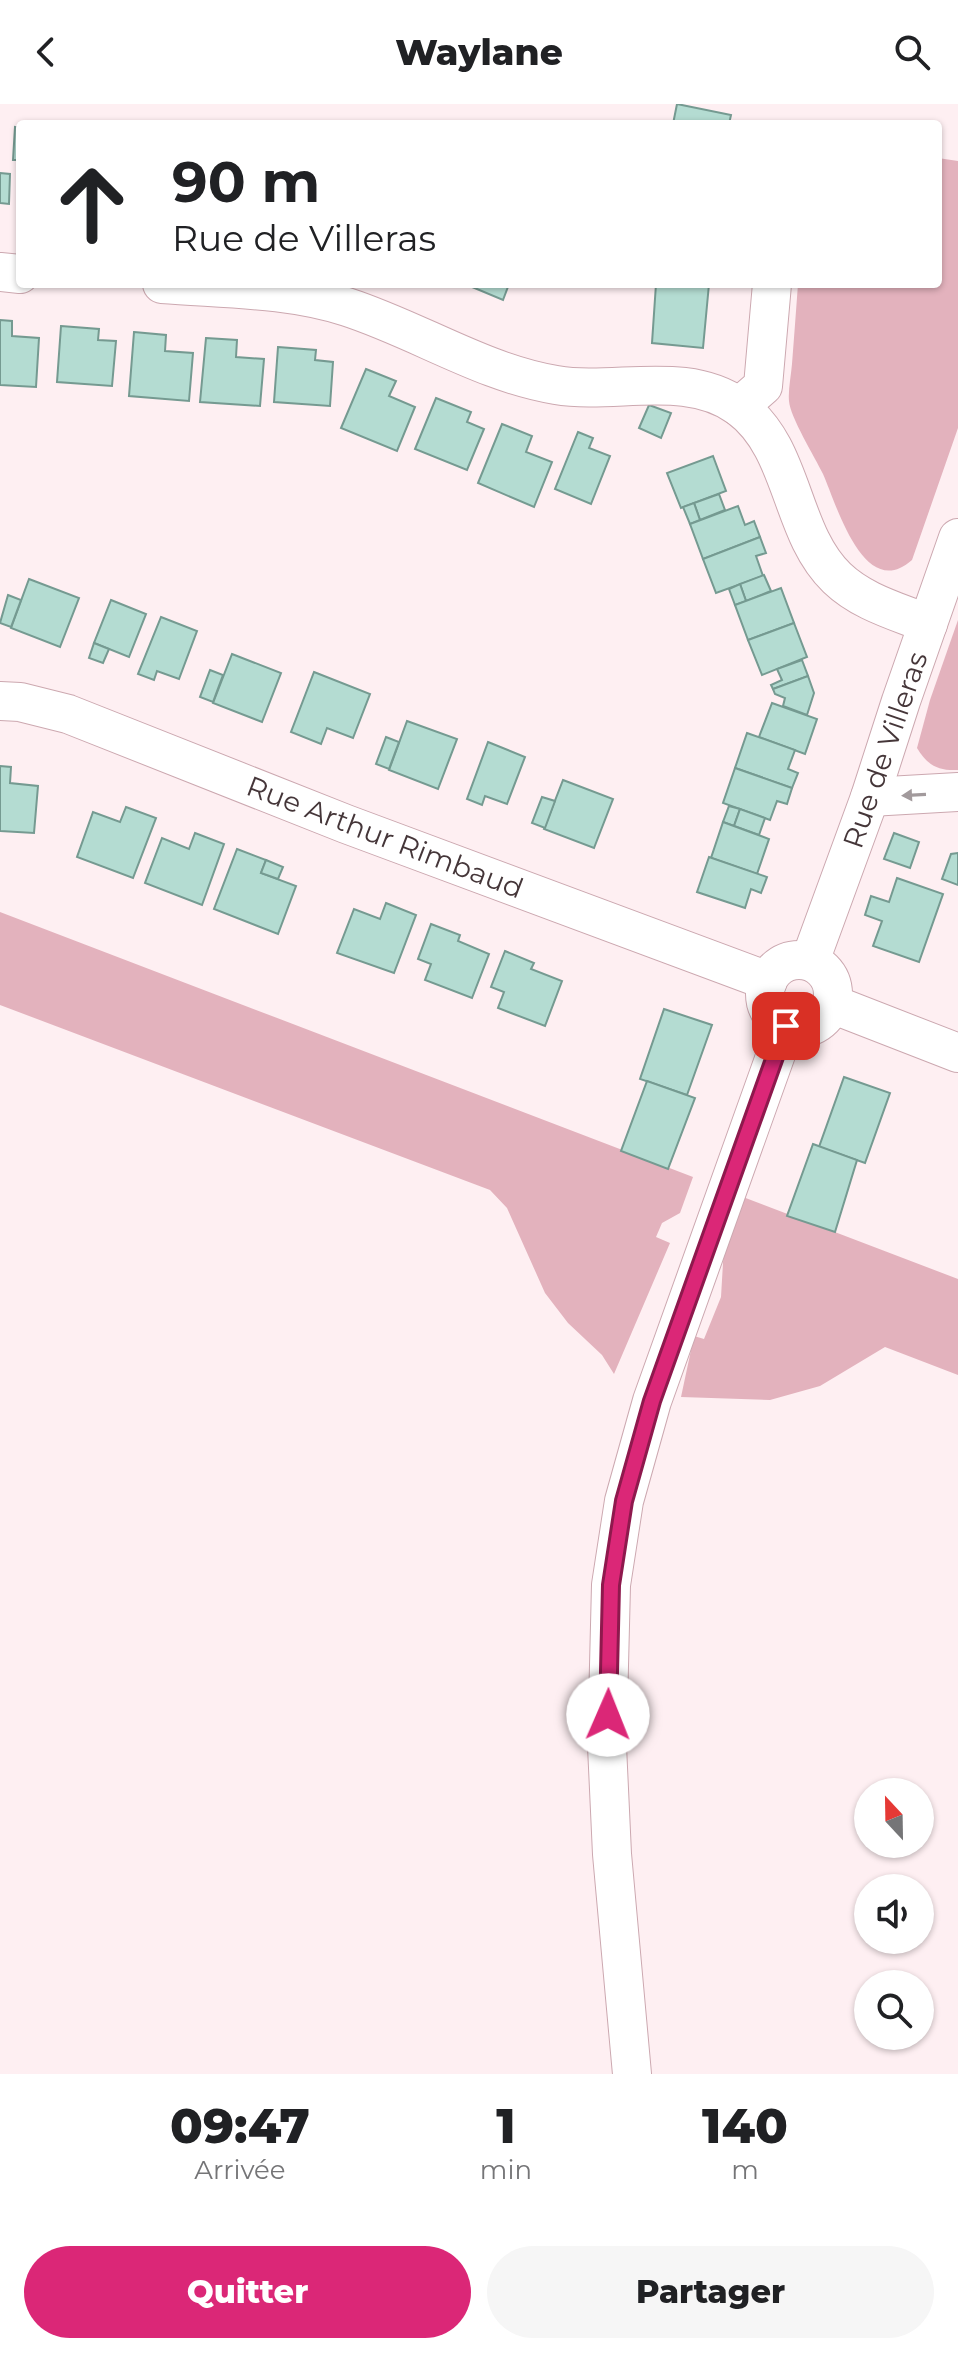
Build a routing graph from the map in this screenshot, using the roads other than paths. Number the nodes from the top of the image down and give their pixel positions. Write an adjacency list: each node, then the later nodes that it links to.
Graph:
1 (216, 288): 3 (street)
2 (772, 288): 3 (street)
3 (739, 407): 5 (street)
4 (958, 538): 5 (street, Rue de Villeras)
5 (928, 624): 8 (street, Rue de Villeras)
6 (0, 701): 10 (street, Rue Arthur Rimbaud)
7 (958, 792): 8 (street, one-way to 8)
8 (870, 797): 9 (street, Rue de Villeras)
9 (810, 961): 10 (street); 11 (street)
10 (768, 981): 12 (street)
11 (832, 1004): 12 (street); 13 (street)
12 (786, 1026): 14 (street)
13 (958, 1053)
14 (632, 2074)

